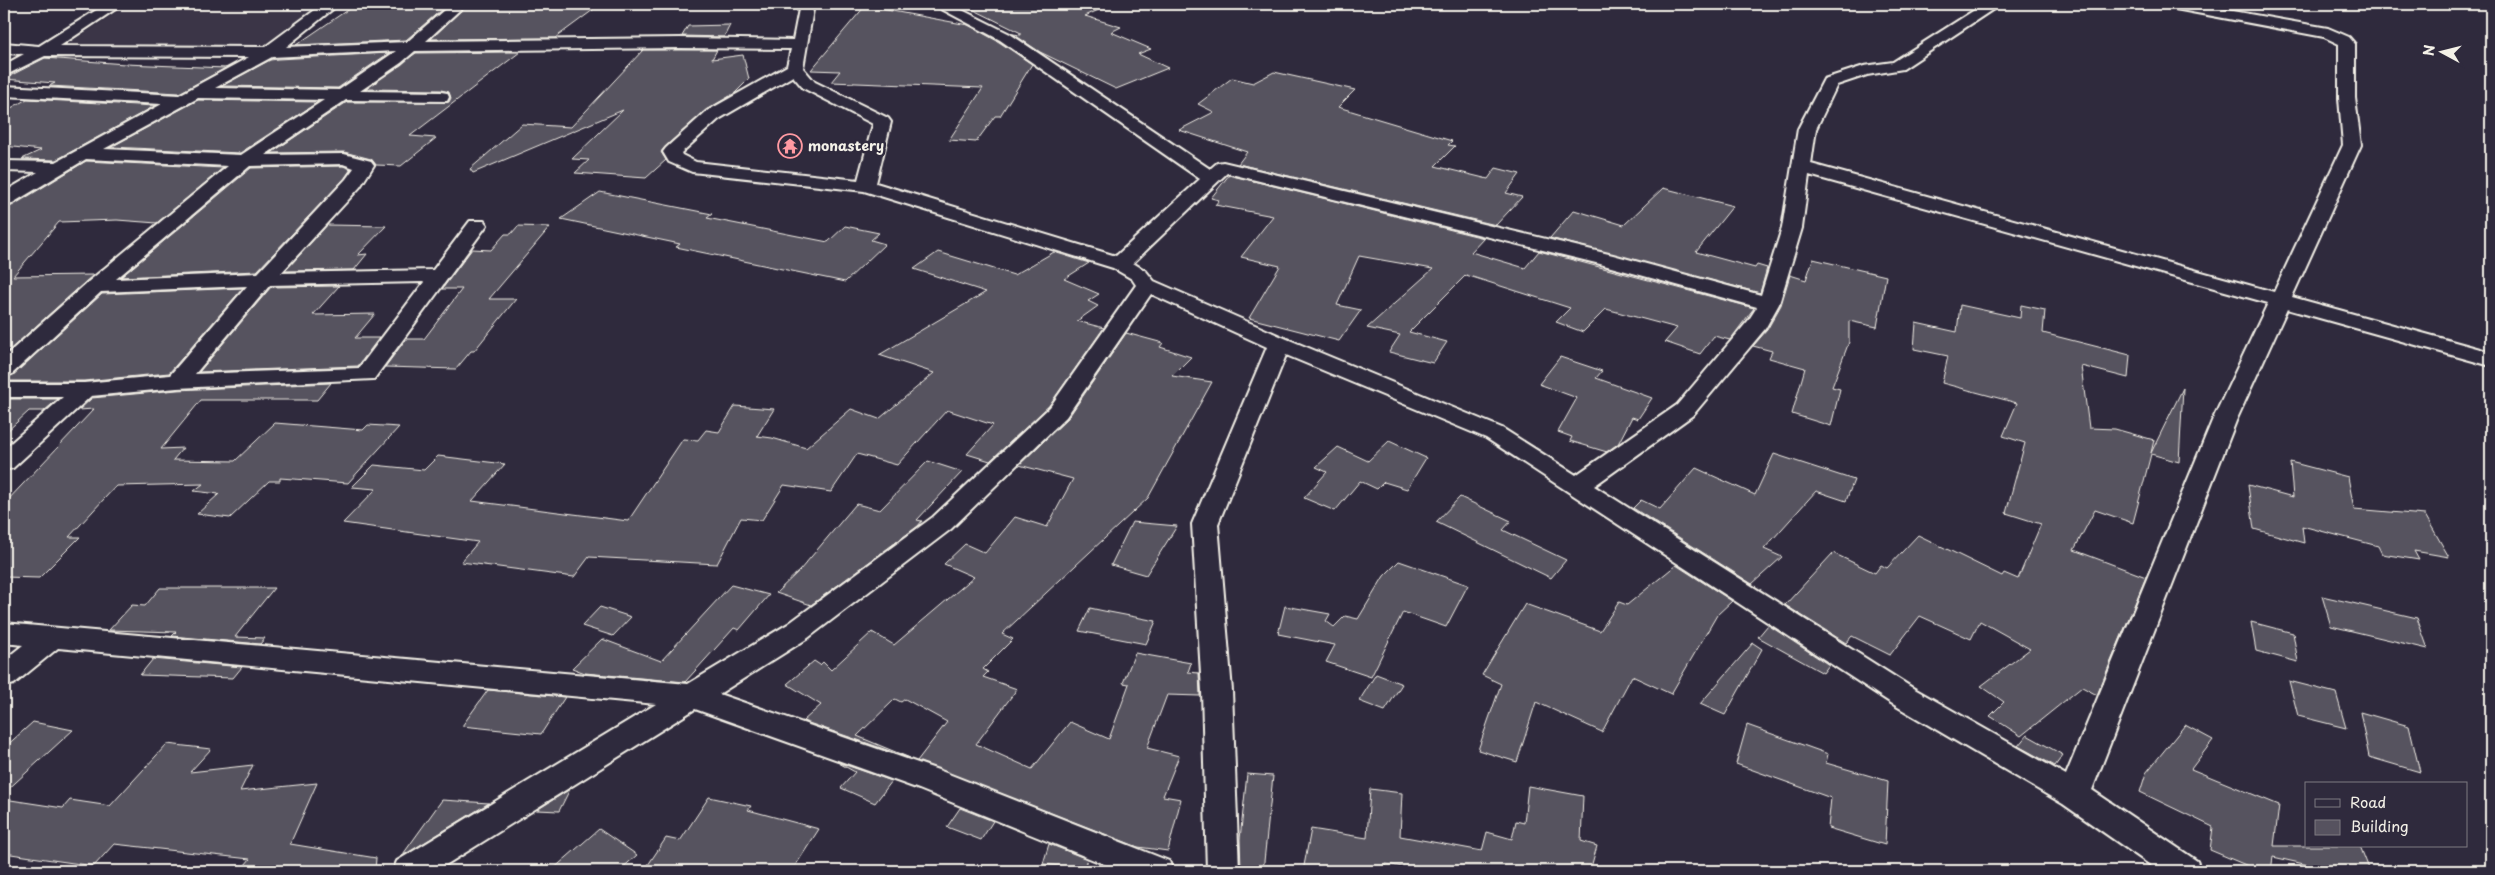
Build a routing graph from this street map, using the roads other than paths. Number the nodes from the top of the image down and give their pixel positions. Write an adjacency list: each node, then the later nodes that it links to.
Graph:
1 (116, 4): 11 (street)
2 (332, 4): 12 (street)
3 (459, 4): 9 (street)
4 (806, 4): 8 (street)
5 (939, 4): 24 (street)
6 (1994, 4): 23 (street)
7 (2170, 4): 33 (street)
8 (800, 45): 9 (street); 13 (street)
9 (411, 46): 12 (street); 17 (street)
10 (4, 48): 11 (street)
11 (42, 51): 12 (street); 14 (street)
12 (268, 52): 16 (street)
13 (795, 68): 25 (street); 25 (street)
14 (4, 71)
15 (4, 91): 16 (street)
16 (190, 96): 17 (street); 19 (street)
17 (342, 96): 18 (street); 20 (street)
18 (441, 97)
19 (86, 154): 20 (street); 22 (street)
20 (245, 161): 30 (street); 32 (street)
21 (4, 166): 22 (street)
22 (59, 167): 26 (street)
23 (1802, 167): 33 (street); 34 (street)
24 (1212, 179): 28 (street); 34 (street)
25 (866, 186): 28 (street)
26 (4, 200)
27 (477, 225): 29 (street)
28 (1120, 264): 31 (street)
29 (438, 276): 30 (street); 38 (street)
30 (264, 279): 32 (street); 38 (street)
31 (1147, 285): 35 (street); 46 (street)
32 (94, 286): 37 (street)
33 (2281, 301): 36 (street); 47 (street)
34 (1769, 304): 42 (street)
35 (1279, 344): 42 (street); 50 (street)
36 (2491, 359)
37 (4, 369)
38 (177, 381): 40 (street)
39 (4, 390): 40 (street)
40 (84, 390): 41 (street)
41 (4, 462)
42 (1578, 485): 47 (street)
43 (4, 633): 44 (street)
44 (50, 639): 45 (street); 46 (street)
45 (4, 676)
46 (692, 696): 48 (street); 49 (street)
47 (2074, 795): 51 (street)
48 (409, 871)
49 (1157, 871)
50 (1223, 871)
51 (2185, 871)

